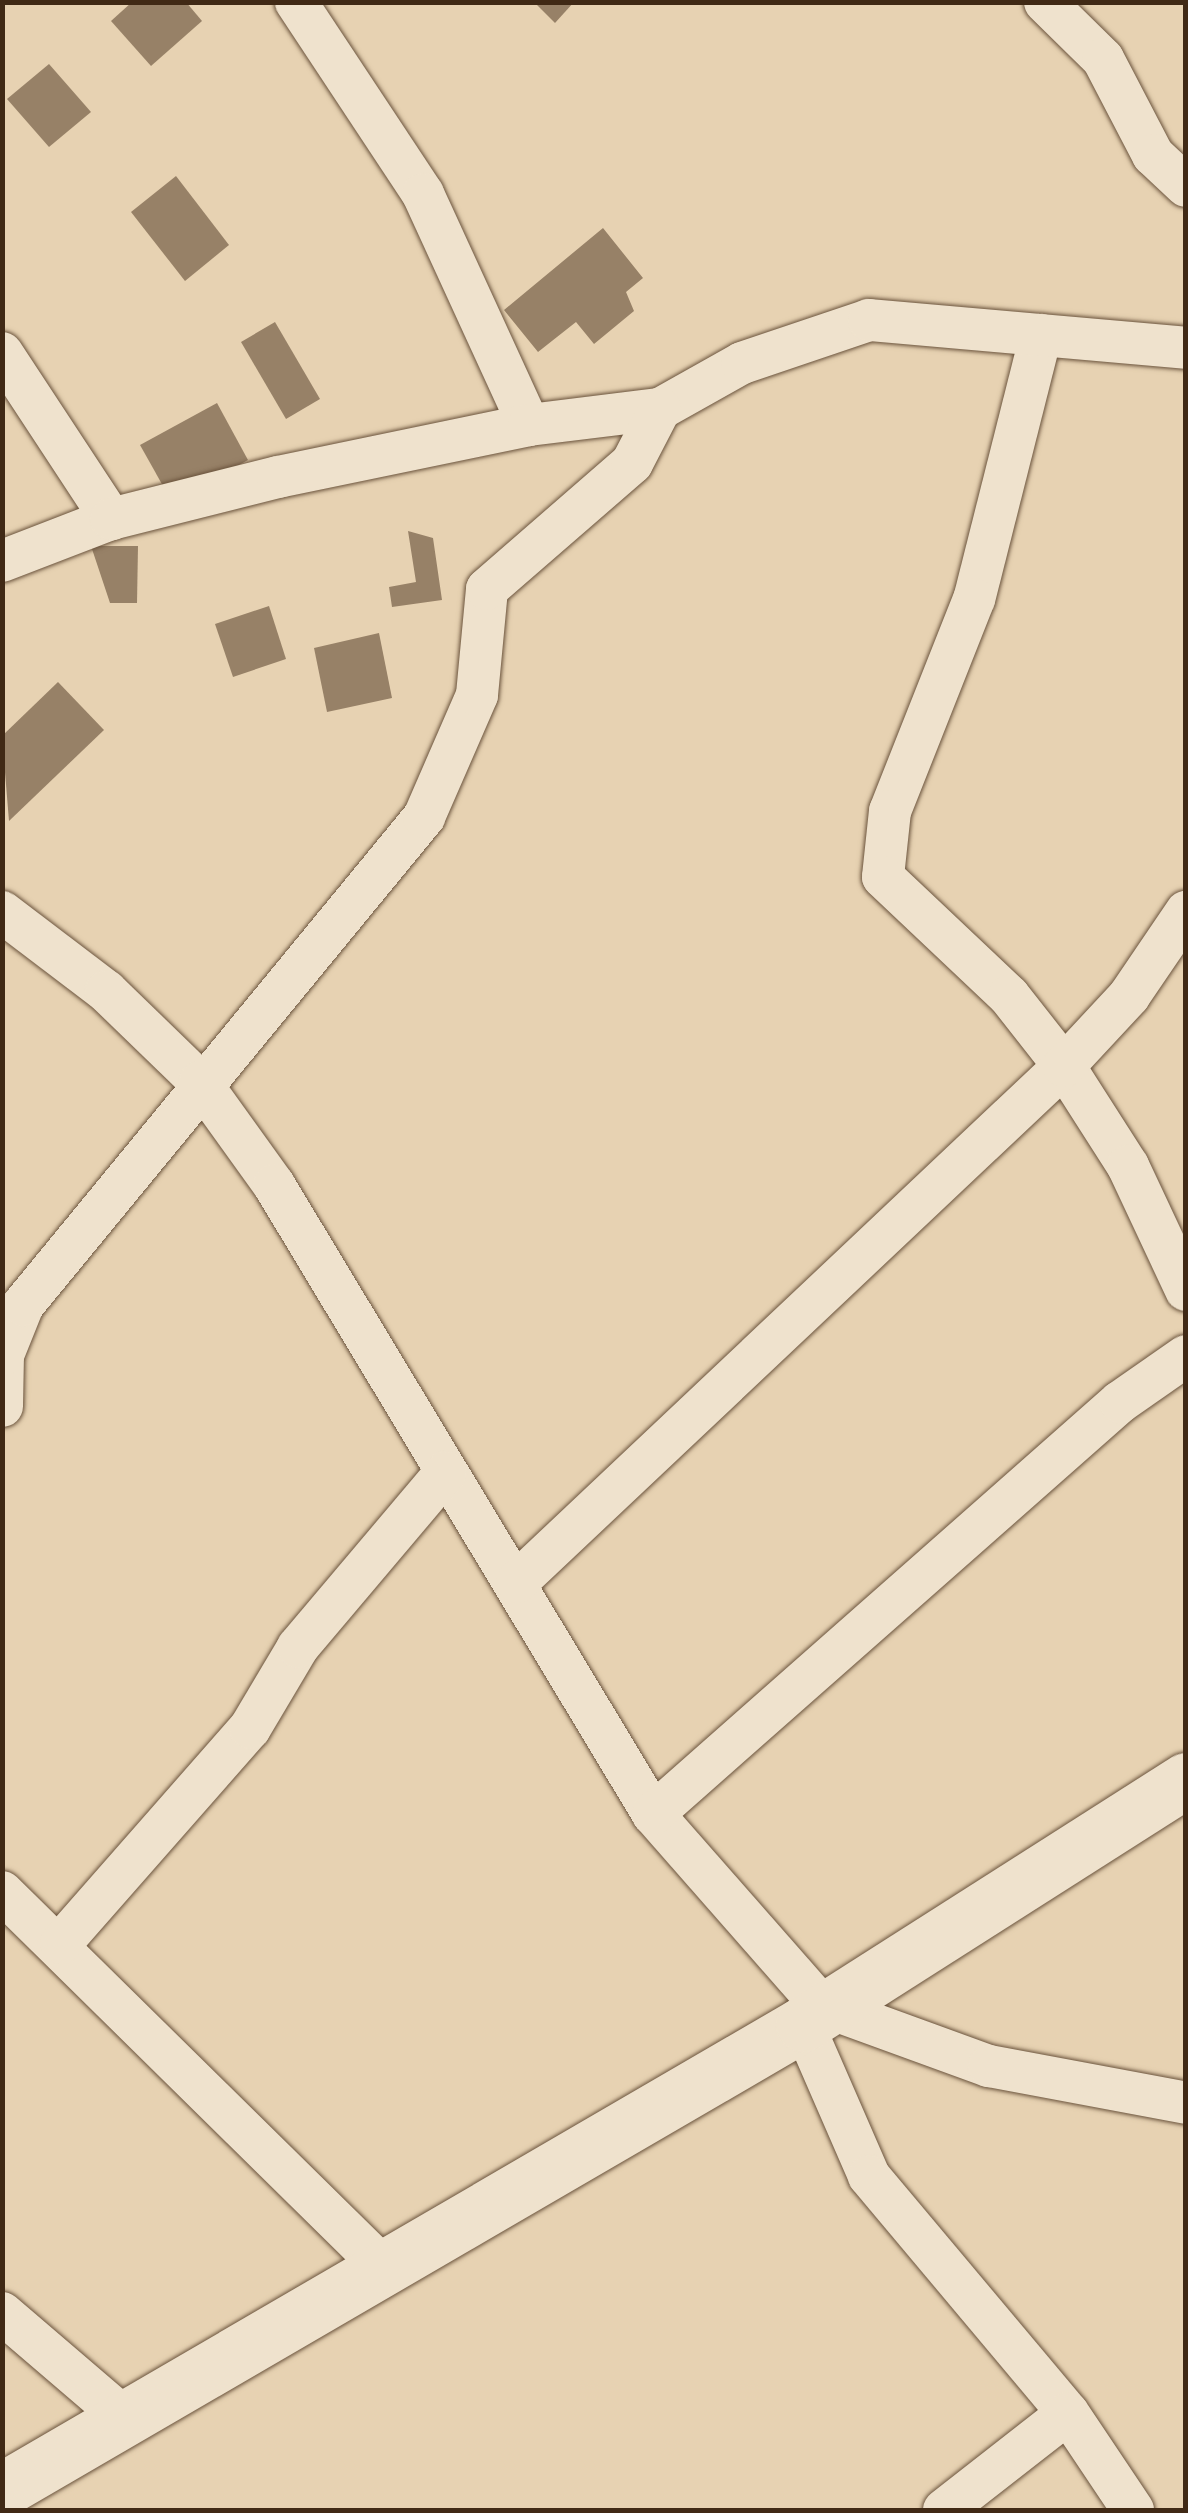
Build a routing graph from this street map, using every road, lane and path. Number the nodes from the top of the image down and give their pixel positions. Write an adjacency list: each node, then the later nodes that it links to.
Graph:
1 (296, 2): 8 (street)
2 (1045, 2): 3 (street)
3 (1186, 186)
4 (1041, 335): 5 (street); 7 (street); 13 (street)
5 (1186, 348)
6 (2, 353): 9 (street)
7 (660, 409): 8 (street); 14 (street)
8 (529, 424): 9 (street)
9 (110, 519): 10 (street)
10 (2, 561)
11 (1186, 912): 13 (street)
12 (5, 920): 14 (street)
13 (1064, 1066): 15 (street); 19 (street)
14 (200, 1082): 17 (street); 18 (street)
15 (1186, 1290)
16 (1186, 1356): 21 (street)
17 (2, 1406)
18 (446, 1472): 19 (street); 23 (street)
19 (516, 1582): 21 (street)
20 (1186, 1780): 24 (street)
21 (653, 1814): 24 (street)
22 (2, 1892): 23 (street)
23 (61, 1943): 26 (street)
24 (812, 2014): 25 (street); 26 (street); 28 (street)
25 (1186, 2102)
26 (384, 2268): 29 (street)
27 (2, 2313): 29 (street)
28 (1068, 2413): 31 (street); 32 (street)
29 (128, 2421): 30 (street)
30 (2, 2490)
31 (944, 2510)
32 (1133, 2510)

